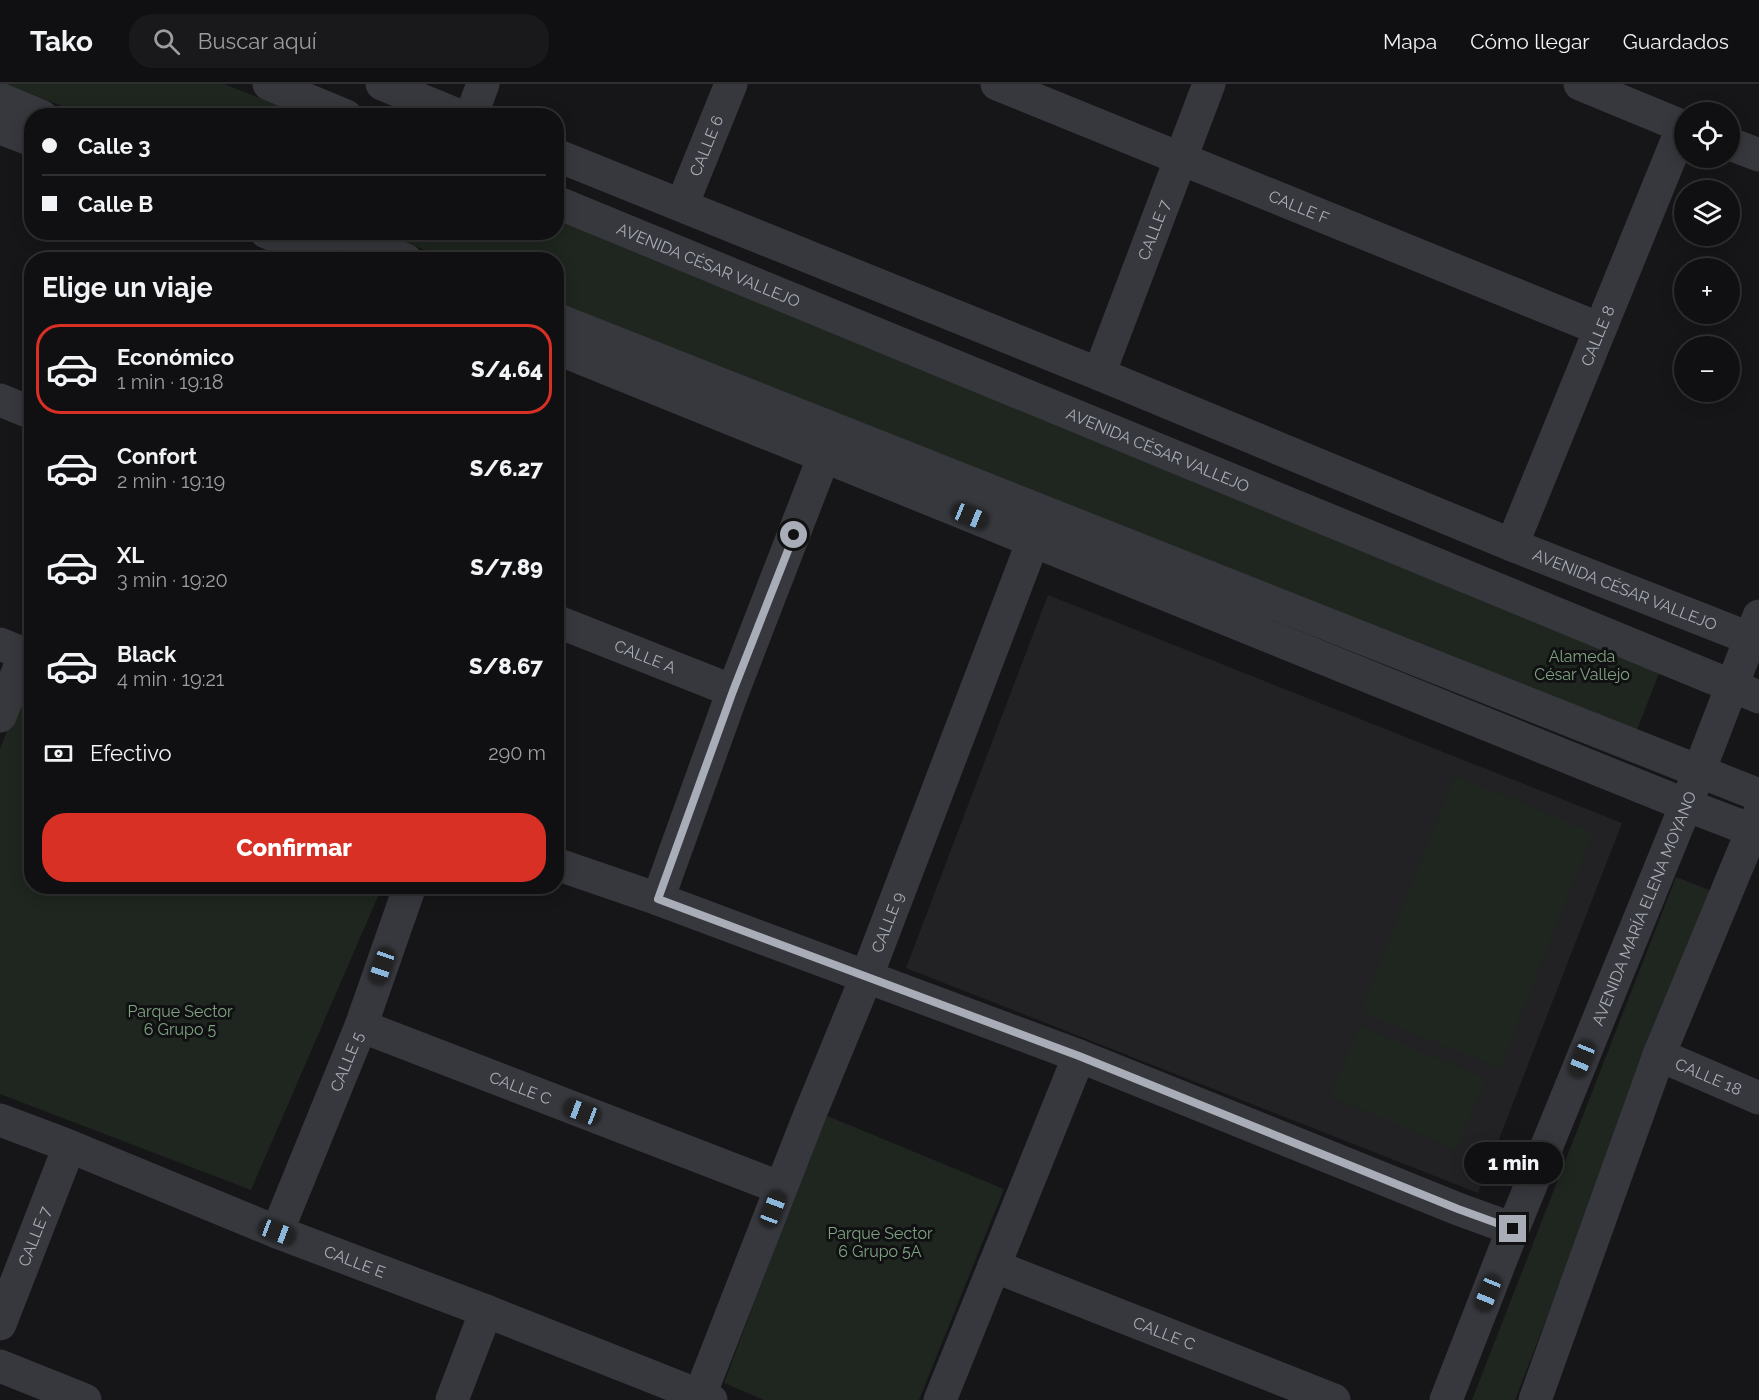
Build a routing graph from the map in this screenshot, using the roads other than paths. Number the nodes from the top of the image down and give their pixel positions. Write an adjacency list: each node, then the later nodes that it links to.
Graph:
1 (269, 84): 9 (street)
2 (382, 84): 10 (street)
3 (483, 84): 11 (street)
4 (731, 84): 22 (street, CALLE 6)
5 (997, 84): 20 (street, CALLE F)
6 (1209, 84): 20 (street, CALLE 7)
7 (1580, 84): 13 (street)
8 (0, 99): 12 (street)
9 (327, 108)
10 (440, 108)
11 (474, 108)
12 (24, 109)
13 (1674, 122)
14 (0, 128): 15 (street)
15 (24, 137)
16 (1740, 148): 18 (street)
17 (1674, 150): 28 (street, CALLE 8)
18 (1759, 155)
19 (564, 158): 22 (street, AVENIDA CÉSAR VALLEJO)
20 (1181, 158): 28 (street, CALLE F); 30 (street, CALLE 7)
21 (564, 205): 40 (street, AVENIDA CÉSAR VALLEJO)
22 (682, 205): 30 (street, AVENIDA CÉSAR VALLEJO)
23 (286, 240): 25 (street)
24 (357, 240): 26 (street)
25 (315, 252)
26 (386, 252)
27 (564, 322): 42 (street)
28 (1600, 329): 35 (street, CALLE 8)
29 (564, 351): 33 (street)
30 (1099, 374): 35 (street, AVENIDA CÉSAR VALLEJO)
31 (0, 400): 32 (street)
32 (24, 410)
33 (824, 456): 34 (street); 39 (street)
34 (1033, 541): 44 (street); 49 (street, CALLE 9)
35 (1512, 545): 37 (street, AVENIDA CÉSAR VALLEJO)
36 (564, 624): 39 (street, CALLE A)
37 (1756, 632): 40 (street, AVENIDA MARÍA ELENA MOYANO)
38 (19, 652): 41 (street)
39 (733, 691): 48 (street)
40 (1746, 691): 42 (street, AVENIDA MARÍA ELENA MOYANO)
41 (0, 716)
42 (1699, 771): 43 (street); 44 (street, AVENIDA MARÍA ELENA MOYANO)
43 (1759, 795)
44 (1686, 805): 45 (street); 57 (street, AVENIDA MARÍA ELENA MOYANO)
45 (1757, 826): 51 (street)
46 (564, 867): 48 (street)
47 (407, 894): 50 (street, CALLE 5)
48 (658, 899): 49 (street)
49 (866, 978): 52 (street); 56 (street, CALLE 9)
50 (361, 1026): 56 (street, CALLE C); 58 (street, CALLE 5)
51 (1659, 1055): 53 (street, CALLE 18); 69 (street)
52 (1079, 1056): 57 (street); 59 (street)
53 (1759, 1098)
54 (0, 1120): 55 (street, CALLE E)
55 (69, 1147): 58 (street, CALLE E); 61 (street, CALLE 7)
56 (781, 1188): 63 (street, CALLE 9)
57 (1513, 1229): 68 (street, AVENIDA MARÍA ELENA MOYANO)
58 (277, 1232): 60 (street, CALLE E)
59 (994, 1266): 66 (street); 67 (street, CALLE C)
60 (486, 1311): 63 (street, CALLE E); 65 (street)
61 (0, 1324)
62 (0, 1366): 64 (street)
63 (703, 1398)
64 (86, 1400)
65 (452, 1400)
66 (940, 1400)
67 (1334, 1400)
68 (1446, 1400)
69 (1535, 1400)

